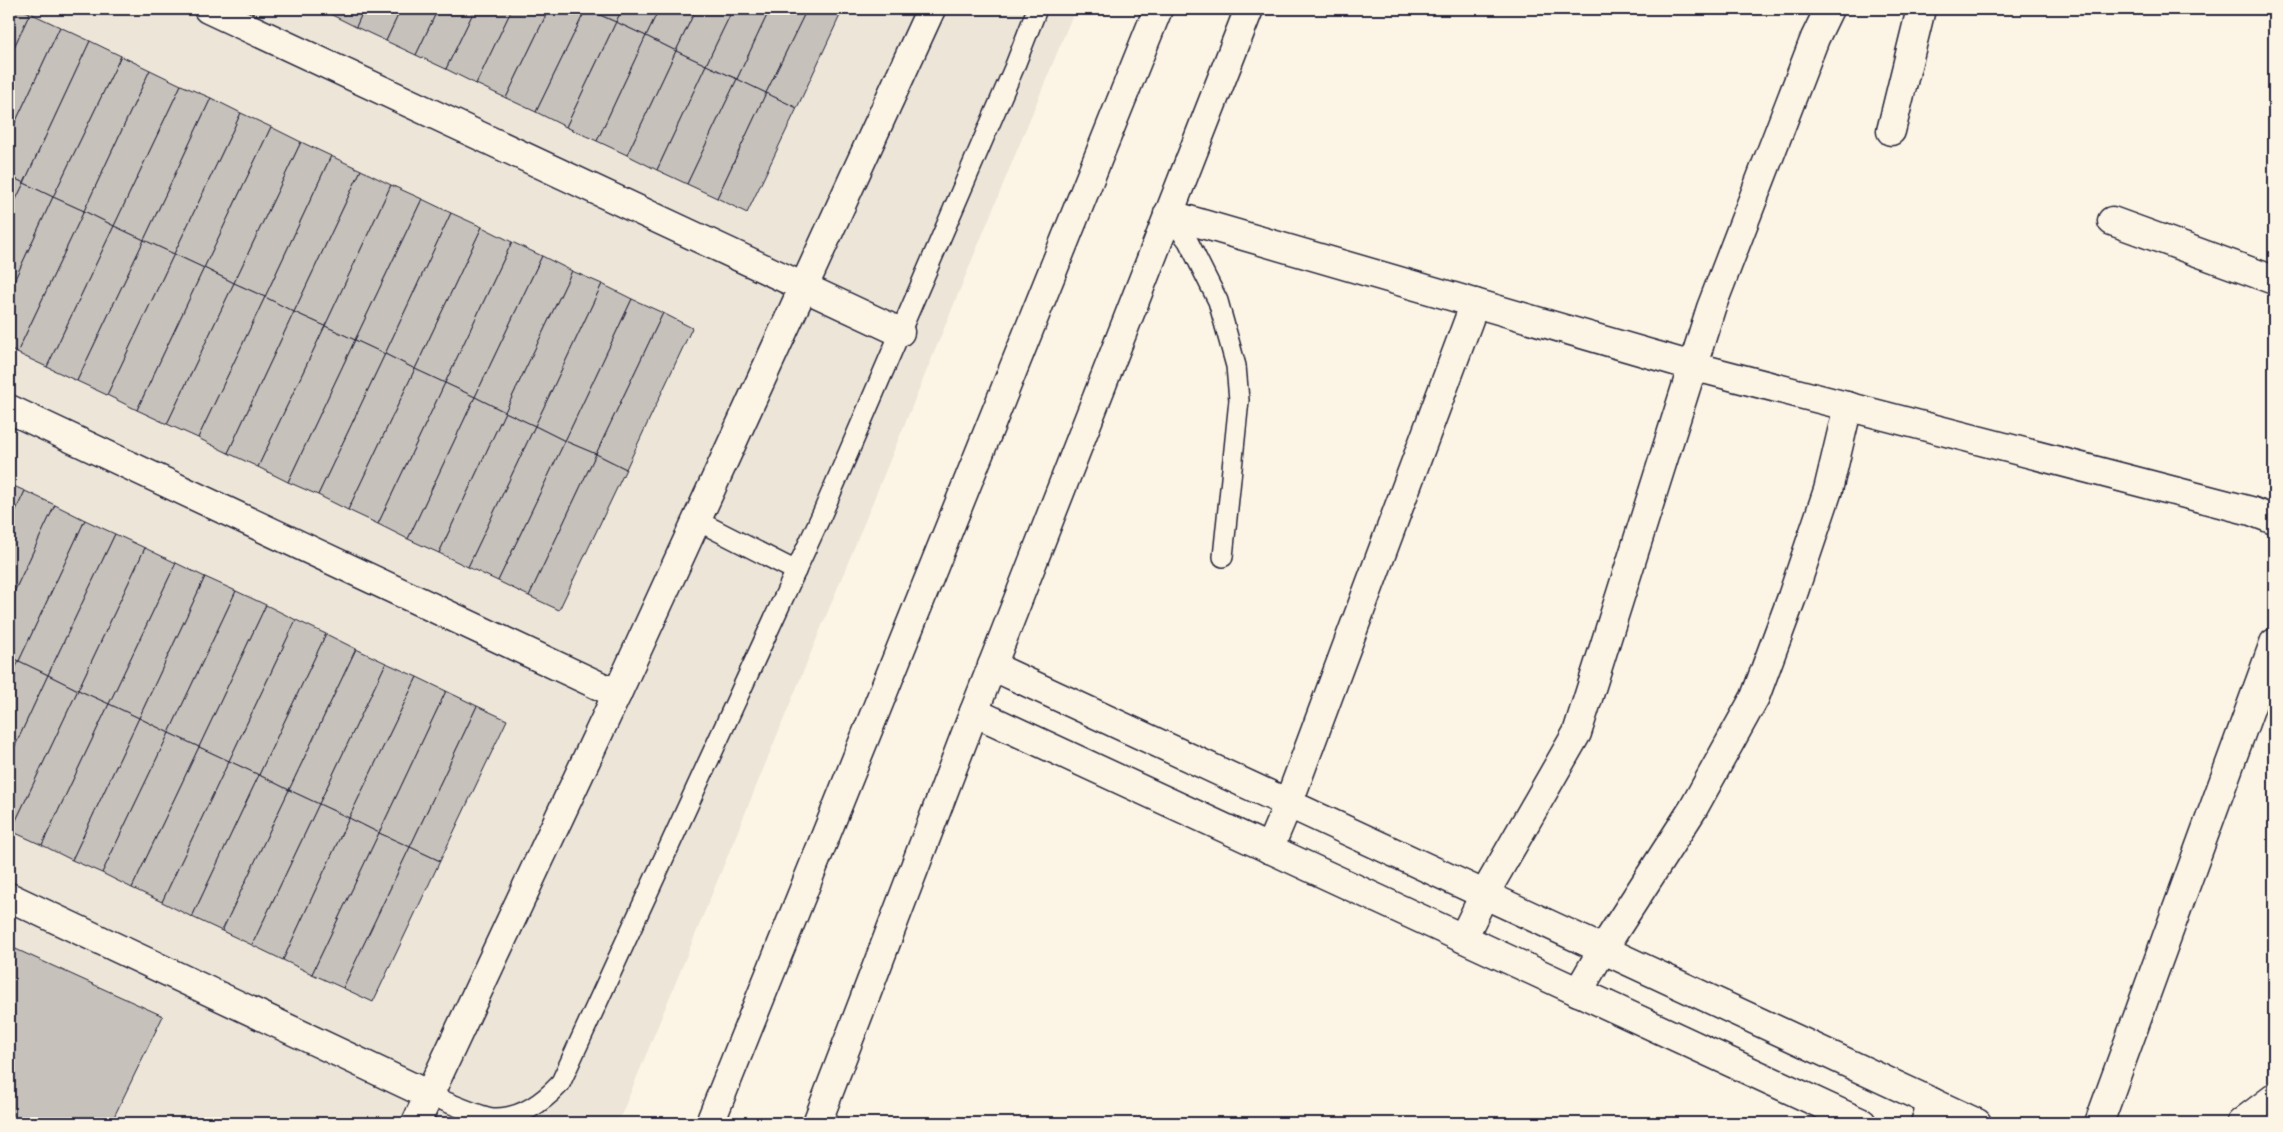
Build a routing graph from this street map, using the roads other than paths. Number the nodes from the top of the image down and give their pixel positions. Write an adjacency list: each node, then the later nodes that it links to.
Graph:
1 (208, 9): 12 (street)
2 (931, 9): 12 (street)
3 (1037, 9): 14 (lane)
4 (1158, 9): 37 (street)
5 (1249, 9): 9 (street)
6 (1829, 9): 15 (street)
7 (1921, 9): 8 (street)
8 (1891, 131)
9 (1168, 214): 13 (street); 20 (lane); 23 (street)
10 (2112, 221): 11 (street)
11 (2274, 280)
12 (802, 288): 14 (street); 18 (street)
13 (1476, 303): 15 (street); 26 (street)
14 (900, 332): 21 (lane)
15 (1692, 366): 16 (street); 28 (street)
16 (1848, 406): 19 (street); 31 (street)
17 (9, 409): 24 (street)
18 (696, 520): 21 (lane); 24 (street)
19 (2274, 520)
20 (1223, 557)
21 (796, 571): 33 (lane)
22 (2274, 644): 41 (street)
23 (992, 666): 25 (street); 26 (street)
24 (617, 694): 33 (street)
25 (974, 712): 27 (street); 38 (street)
26 (1288, 804): 27 (street); 28 (street)
27 (1269, 849): 30 (street)
28 (1484, 895): 30 (street); 31 (street)
29 (9, 898): 33 (street)
30 (1463, 938): 32 (street)
31 (1603, 950): 32 (street); 35 (street)
32 (1578, 992): 39 (street)
33 (429, 1095): 36 (street)
34 (2274, 1098): 42 (street)
35 (1928, 1113): 40 (street)
36 (416, 1123)
37 (710, 1123)
38 (818, 1123)
39 (1862, 1123)
40 (1977, 1123)
41 (2100, 1123)
42 (2241, 1123)

